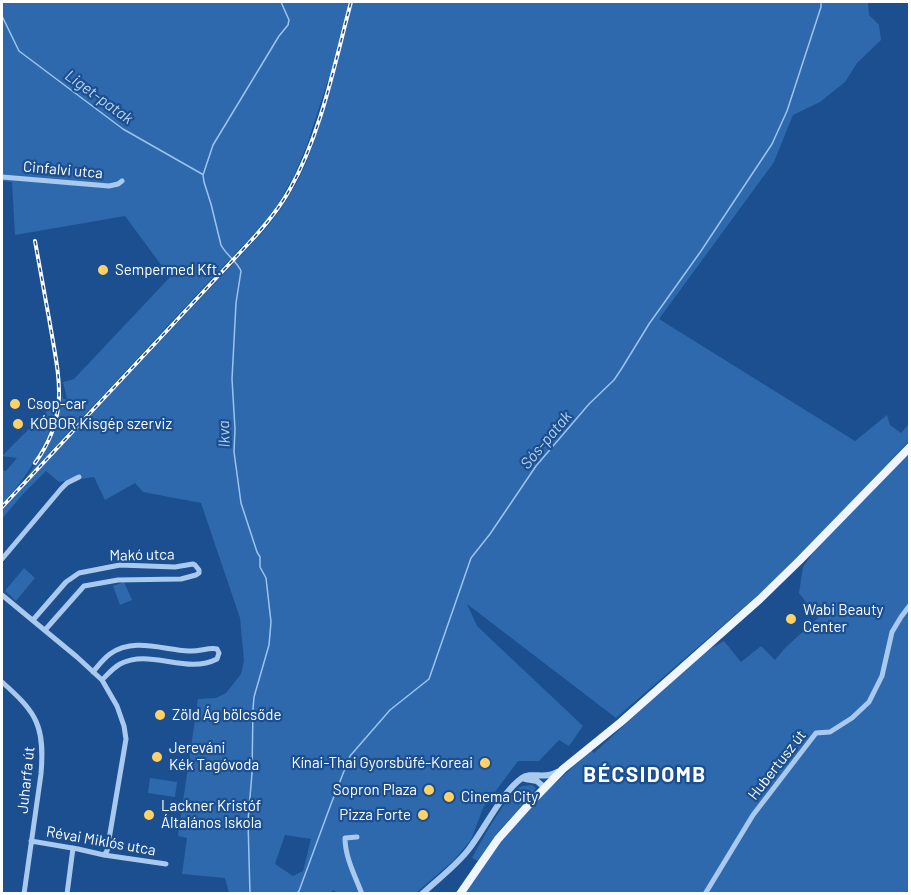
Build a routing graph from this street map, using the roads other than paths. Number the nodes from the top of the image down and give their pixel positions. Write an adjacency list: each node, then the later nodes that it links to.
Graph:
1 (2, 177): 2 (street, Cinfalvi utca)
2 (122, 181)
3 (909, 447): 13 (main road)
4 (79, 477): 5 (street)
5 (2, 559)
6 (3, 599): 8 (street)
7 (909, 605): 27 (street, Hubertusz út)
8 (33, 620): 9 (street); 9 (street, Makó utca)
9 (45, 630): 10 (street)
10 (93, 672): 11 (street); 11 (street)
11 (102, 680): 20 (street)
12 (2, 682): 18 (street, Juharfa út)
13 (563, 769): 14 (street); 15 (main road)
14 (536, 778): 15 (street); 16 (street); 25 (street)
15 (545, 788): 16 (main road)
16 (534, 799): 26 (main road)
17 (357, 837): 24 (street)
18 (31, 841): 19 (street, Révai Miklós utca); 22 (street, Juharfa út)
19 (74, 848): 20 (street, Révai Miklós utca); 23 (street)
20 (104, 855): 21 (street, Révai Miklós utca)
21 (166, 864)
22 (24, 894)
23 (67, 894)
24 (362, 894)
25 (422, 894)
26 (460, 894)
27 (705, 894)

